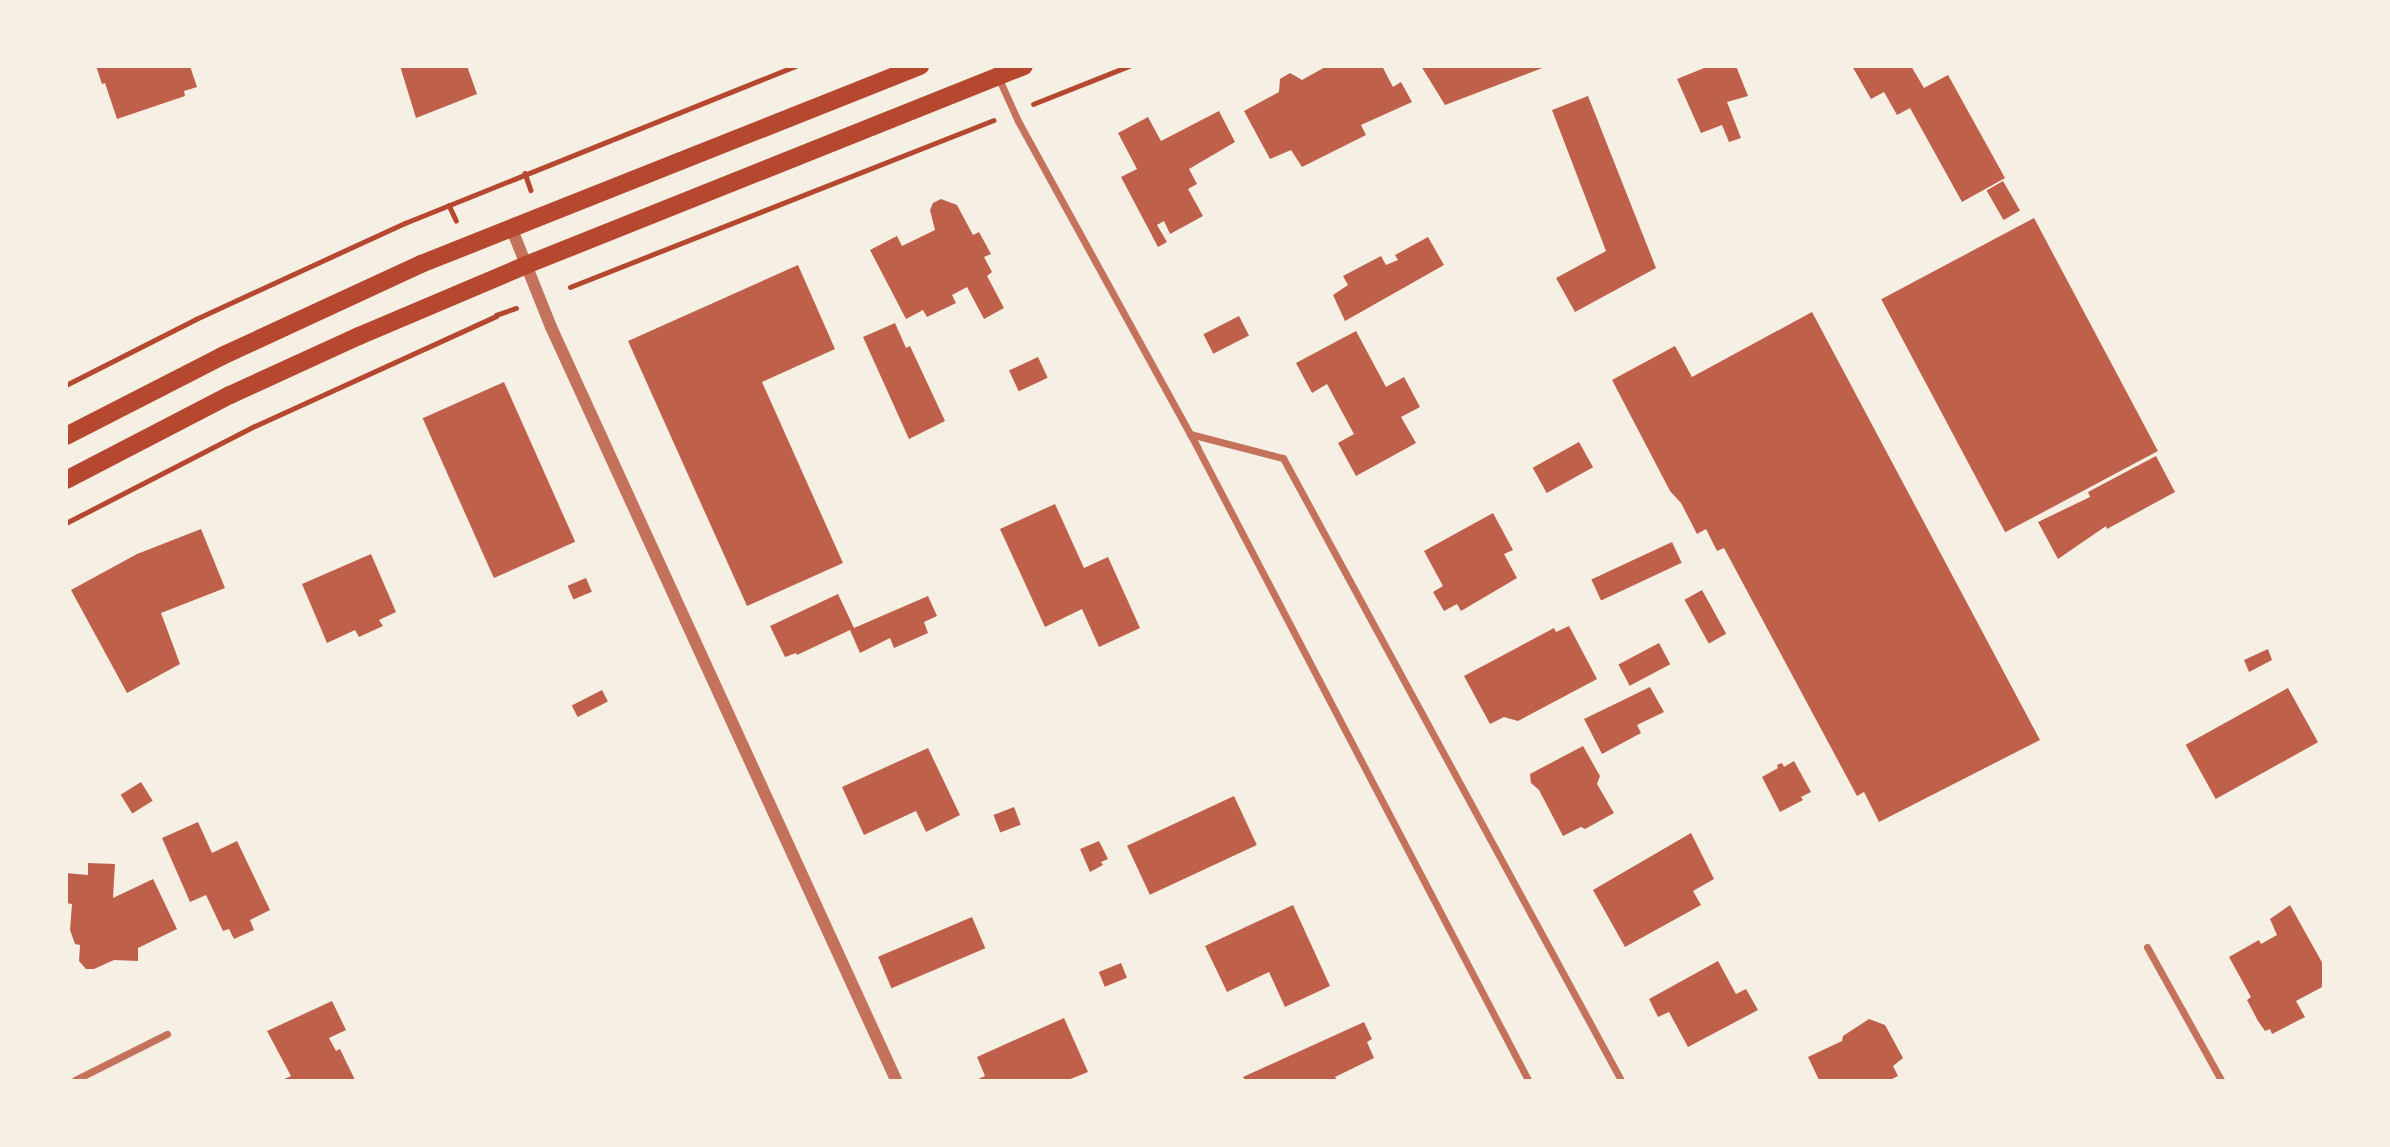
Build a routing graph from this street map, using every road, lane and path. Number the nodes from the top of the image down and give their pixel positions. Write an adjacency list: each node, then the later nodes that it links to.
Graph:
1 (795, 66): 12 (path)
2 (920, 66): 8 (main road)
3 (1024, 66): 5 (main road)
4 (1129, 66): 6 (path)
5 (998, 77): 9 (main road); 13 (street)
6 (1034, 104)
7 (996, 119): 10 (path)
8 (510, 227): 9 (street); 14 (main road)
9 (526, 265): 15 (main road); 20 (street)
10 (570, 287)
11 (496, 316): 16 (path)
12 (66, 384)
13 (1190, 433): 21 (street); 22 (street)
14 (66, 436)
15 (66, 480)
16 (66, 523)
17 (2147, 947): 23 (street)
18 (167, 1034): 19 (street)
19 (75, 1080)
20 (896, 1080)
21 (1528, 1080)
22 (1621, 1080)
23 (2221, 1080)

